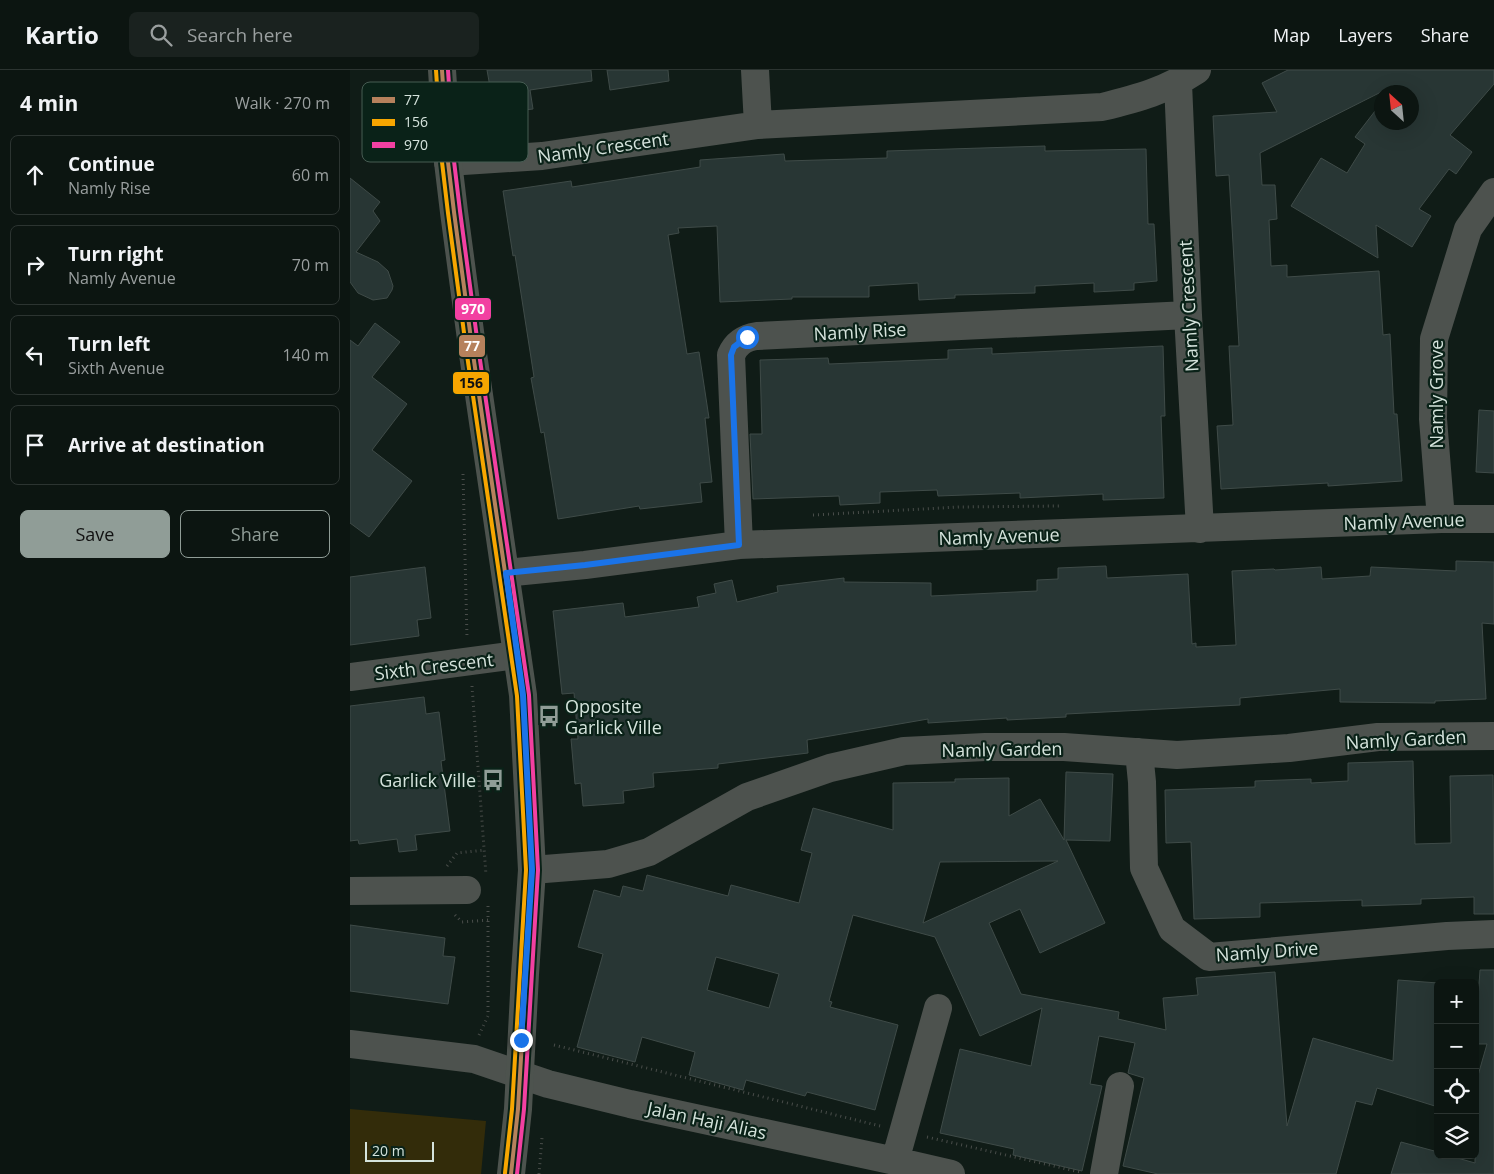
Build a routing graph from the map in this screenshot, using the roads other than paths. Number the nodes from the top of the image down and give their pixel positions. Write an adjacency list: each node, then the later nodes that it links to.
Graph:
1 (755, 70): 3 (street)
2 (1187, 76): 3 (street, Namly Crescent); 7 (street, Namly Crescent)
3 (758, 125): 4 (street, Namly Crescent)
4 (528, 158)
5 (448, 162): 12 (main road)
6 (1494, 192): 8 (street, Namly Grove)
7 (1188, 315): 10 (street, Namly Crescent); 11 (street, Namly Rise)
8 (1441, 519): 9 (street, Namly Avenue); 10 (street, Namly Avenue)
9 (1494, 519)
10 (1200, 529): 11 (street, Namly Avenue)
11 (739, 545): 12 (street, Namly Avenue)
12 (506, 573): 13 (main road)
13 (517, 655): 14 (street, Sixth Crescent); 17 (main road)
14 (350, 677)
15 (1494, 736): 16 (street, Namly Garden)
16 (1139, 752): 17 (street, Namly Garden); 20 (street, Namly Drive)
17 (532, 870): 23 (main road)
18 (480, 890): 19 (street)
19 (350, 891)
20 (1494, 934)
21 (938, 1008): 25 (street)
22 (350, 1044): 23 (street, Jalan Haji Alias)
23 (520, 1074): 25 (street, Jalan Haji Alias); 27 (main road)
24 (1120, 1086): 26 (street)
25 (895, 1160): 28 (street, Jalan Haji Alias)
26 (1092, 1173)
27 (511, 1174)
28 (951, 1174)

